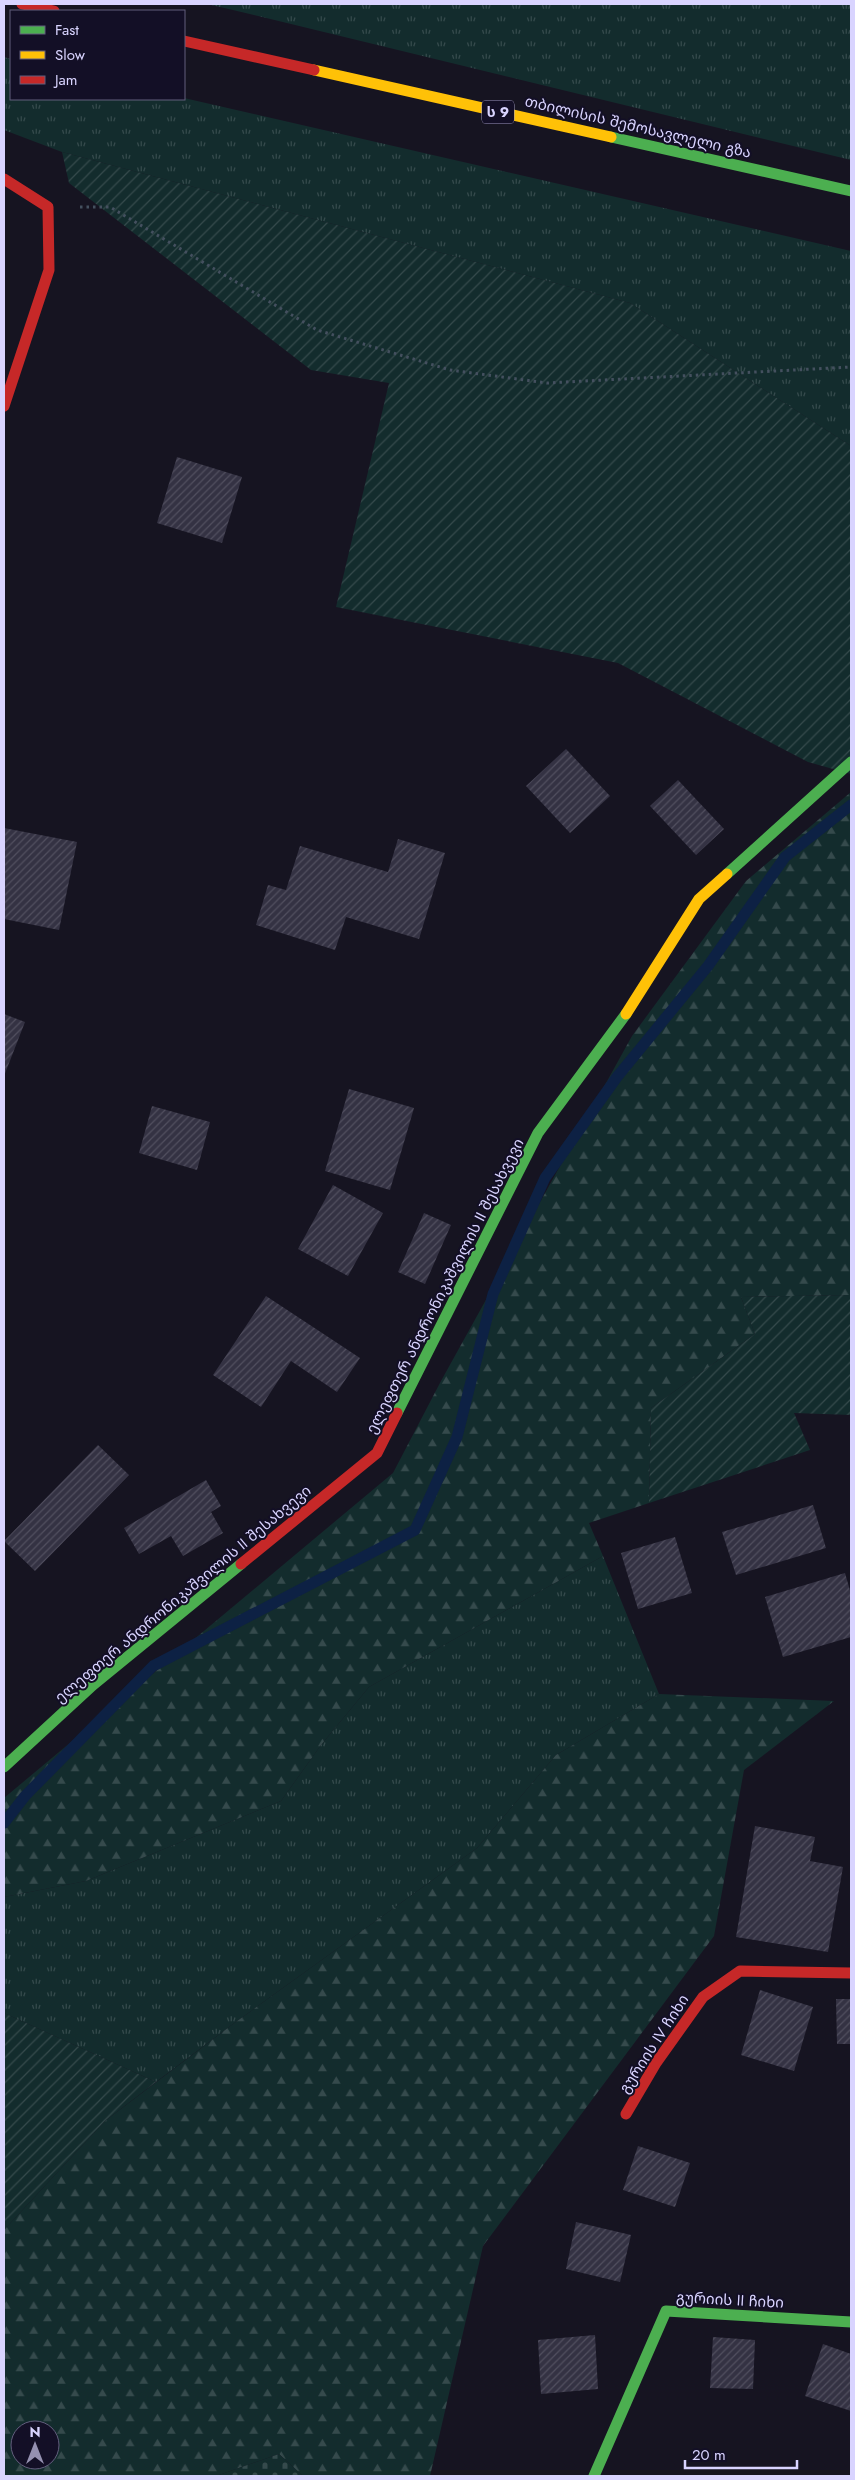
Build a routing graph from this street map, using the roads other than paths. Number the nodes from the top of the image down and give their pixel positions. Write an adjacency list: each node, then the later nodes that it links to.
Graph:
1 (22, 4): 2 (main road)
2 (49, 10)
3 (185, 41): 5 (main road, თბილისის შემოსავლელი გზა / ს 9)
4 (4, 179): 6 (main road)
5 (851, 191)
6 (4, 406)
7 (851, 762): 8 (main road, ელეფთერ ანდრონიკაშვილის II შესახვევი)
8 (4, 1766)
9 (851, 1973): 10 (main road, გურიის IV ჩიხი)
10 (626, 2114)
11 (851, 2322): 12 (main road, გურიის II ჩიხი)
12 (594, 2476)

